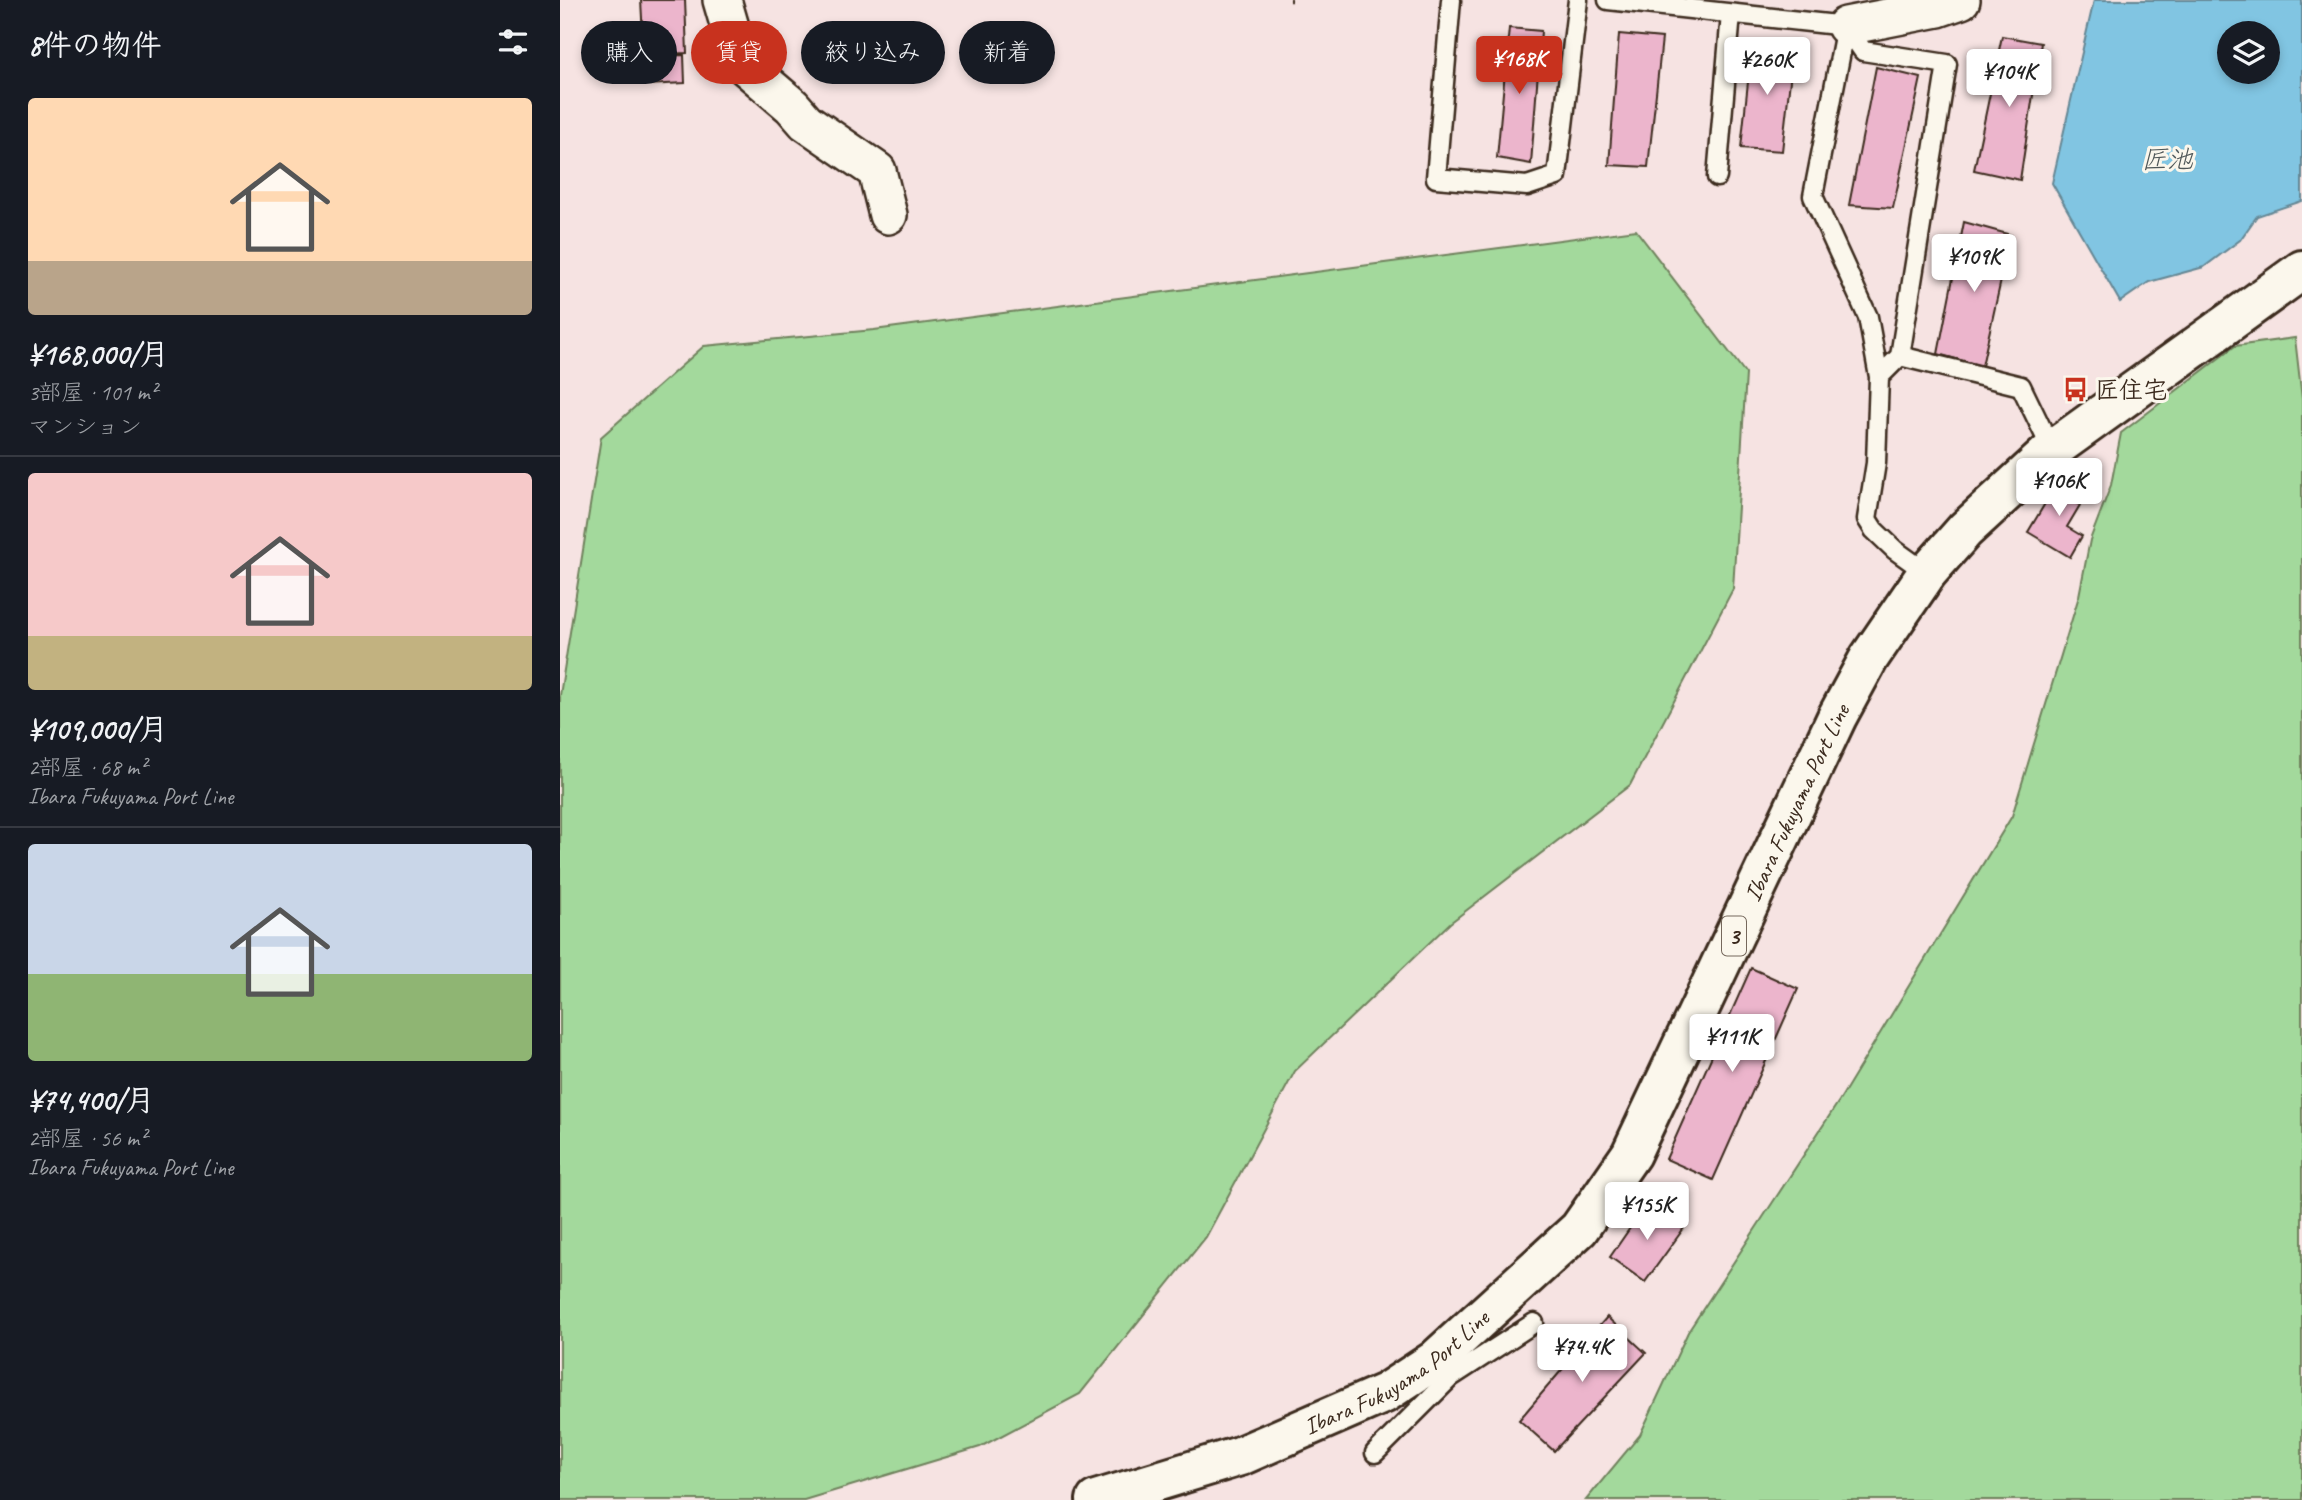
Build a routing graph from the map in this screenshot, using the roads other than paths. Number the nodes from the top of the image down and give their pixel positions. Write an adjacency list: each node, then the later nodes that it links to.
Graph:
1 (722, 0): 9 (street)
2 (1451, 0): 3 (lane)
3 (1577, 0)
4 (1608, 0): 6 (lane)
5 (1961, 0): 7 (street)
6 (1731, 14): 7 (lane); 8 (lane)
7 (1846, 26): 11 (lane); 12 (lane)
8 (1717, 177)
9 (888, 215)
10 (2302, 270): 13 (main road, Ibara Fukuyama Port Line / 3)
11 (1900, 356): 12 (lane); 13 (lane)
12 (1879, 377): 14 (lane)
13 (2052, 450): 14 (main road, Ibara Fukuyama Port Line / 3)
14 (1927, 573): 16 (main road, Ibara Fukuyama Port Line / 3)
15 (1534, 1323): 16 (lane)
16 (1443, 1369): 17 (lane); 18 (main road, Ibara Fukuyama Port Line / 3)
17 (1376, 1453)
18 (1096, 1500)

